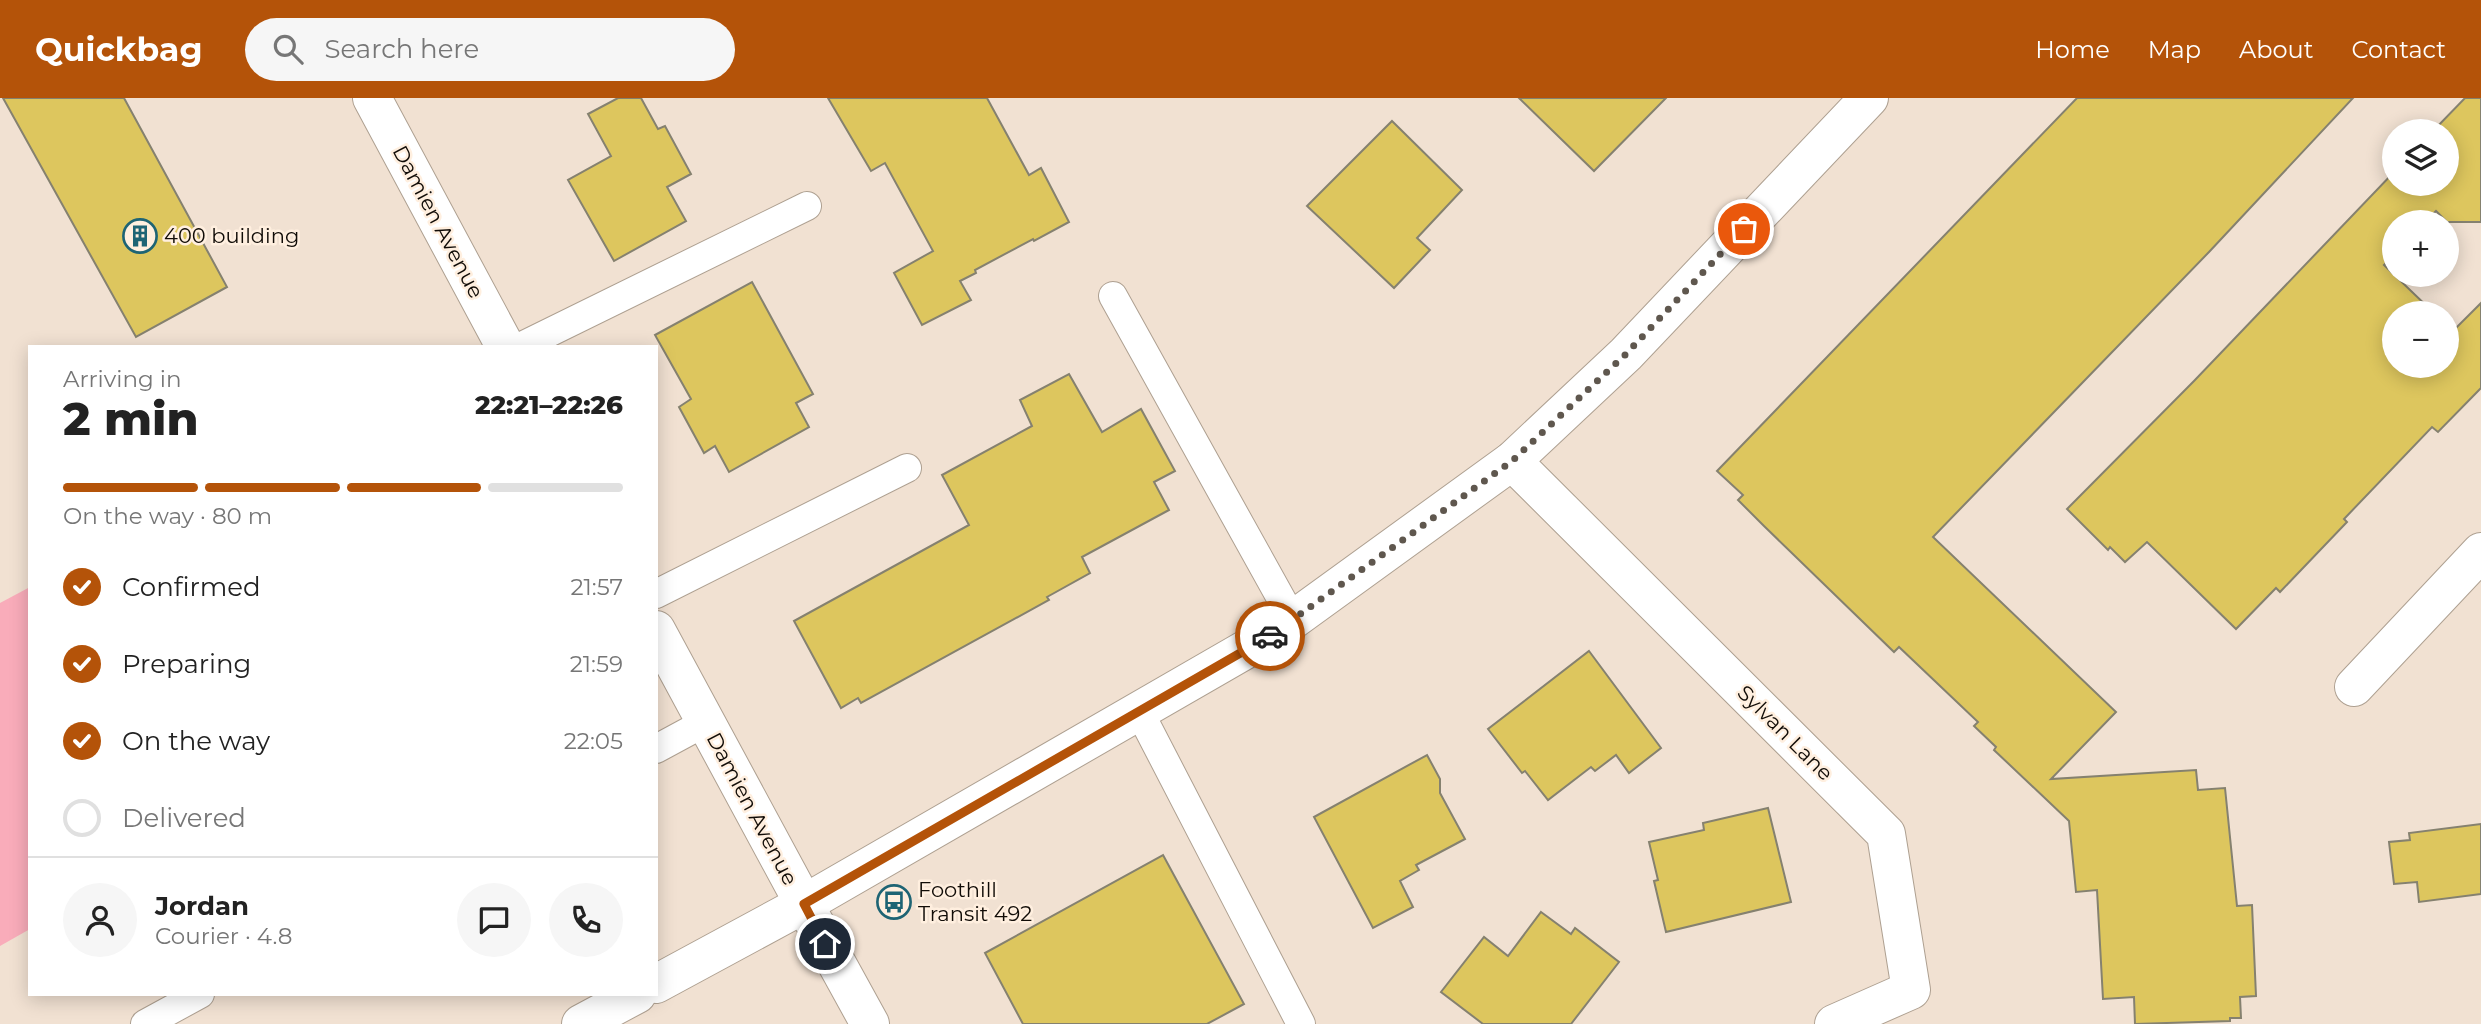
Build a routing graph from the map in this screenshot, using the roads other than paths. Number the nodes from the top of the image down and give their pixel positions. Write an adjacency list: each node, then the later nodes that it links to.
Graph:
1 (372, 98): 5 (main road, Damien Avenue)
2 (1869, 98): 7 (main road)
3 (807, 206): 6 (lane)
4 (1113, 296): 11 (lane)
5 (504, 345)
6 (524, 345)
7 (1512, 461): 11 (main road); 25 (main road, Sylvan Lane)
8 (907, 468): 10 (lane)
9 (2481, 552): 13 (main road)
10 (658, 593)
11 (1293, 620): 14 (main road)
12 (658, 633): 15 (main road, Damien Avenue)
13 (2354, 687)
14 (1139, 711): 17 (main road); 24 (lane)
15 (706, 722): 16 (lane); 17 (main road, Damien Avenue)
16 (658, 748)
17 (804, 904): 18 (main road); 23 (main road, Damien Avenue)
18 (658, 983)
19 (197, 996): 21 (lane)
20 (633, 996): 22 (main road)
21 (145, 1024)
22 (581, 1024)
23 (870, 1024)
24 (1301, 1024)
25 (1834, 1024)

